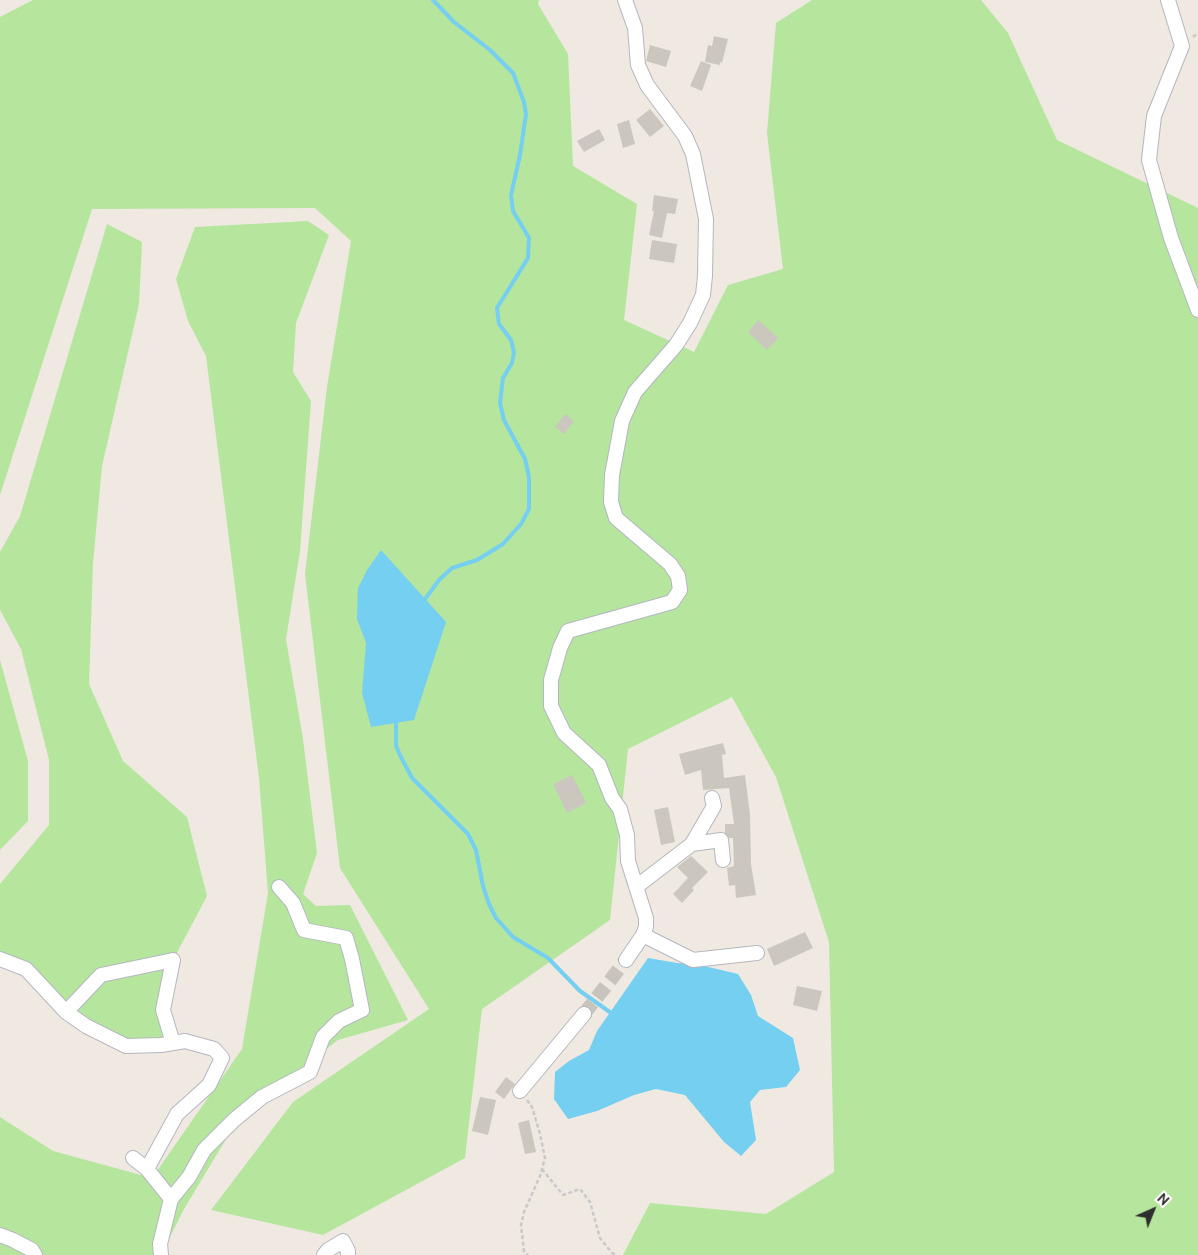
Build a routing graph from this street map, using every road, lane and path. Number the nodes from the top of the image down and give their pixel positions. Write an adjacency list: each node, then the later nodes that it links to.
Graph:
1 (625, 0): 8 (street)
2 (1168, 0): 3 (street)
3 (1198, 310)
4 (712, 798): 5 (street)
5 (692, 844): 6 (street); 8 (street)
6 (723, 860)
7 (279, 887): 20 (street)
8 (636, 887): 9 (street)
9 (644, 935): 10 (street); 12 (street)
10 (757, 954)
11 (0, 959): 13 (street)
12 (626, 960)
13 (66, 1012): 15 (street); 15 (street)
14 (584, 1014): 16 (street)
15 (173, 1043): 18 (street)
16 (520, 1091): 19 (path)
17 (133, 1158): 18 (street)
18 (147, 1169): 20 (street)
19 (542, 1169): 26 (path); 27 (path)
20 (171, 1199): 23 (street)
21 (0, 1236): 22 (street)
22 (35, 1255)
23 (161, 1255)
24 (324, 1255): 25 (street)
25 (348, 1255)
26 (528, 1255)
27 (617, 1255)

